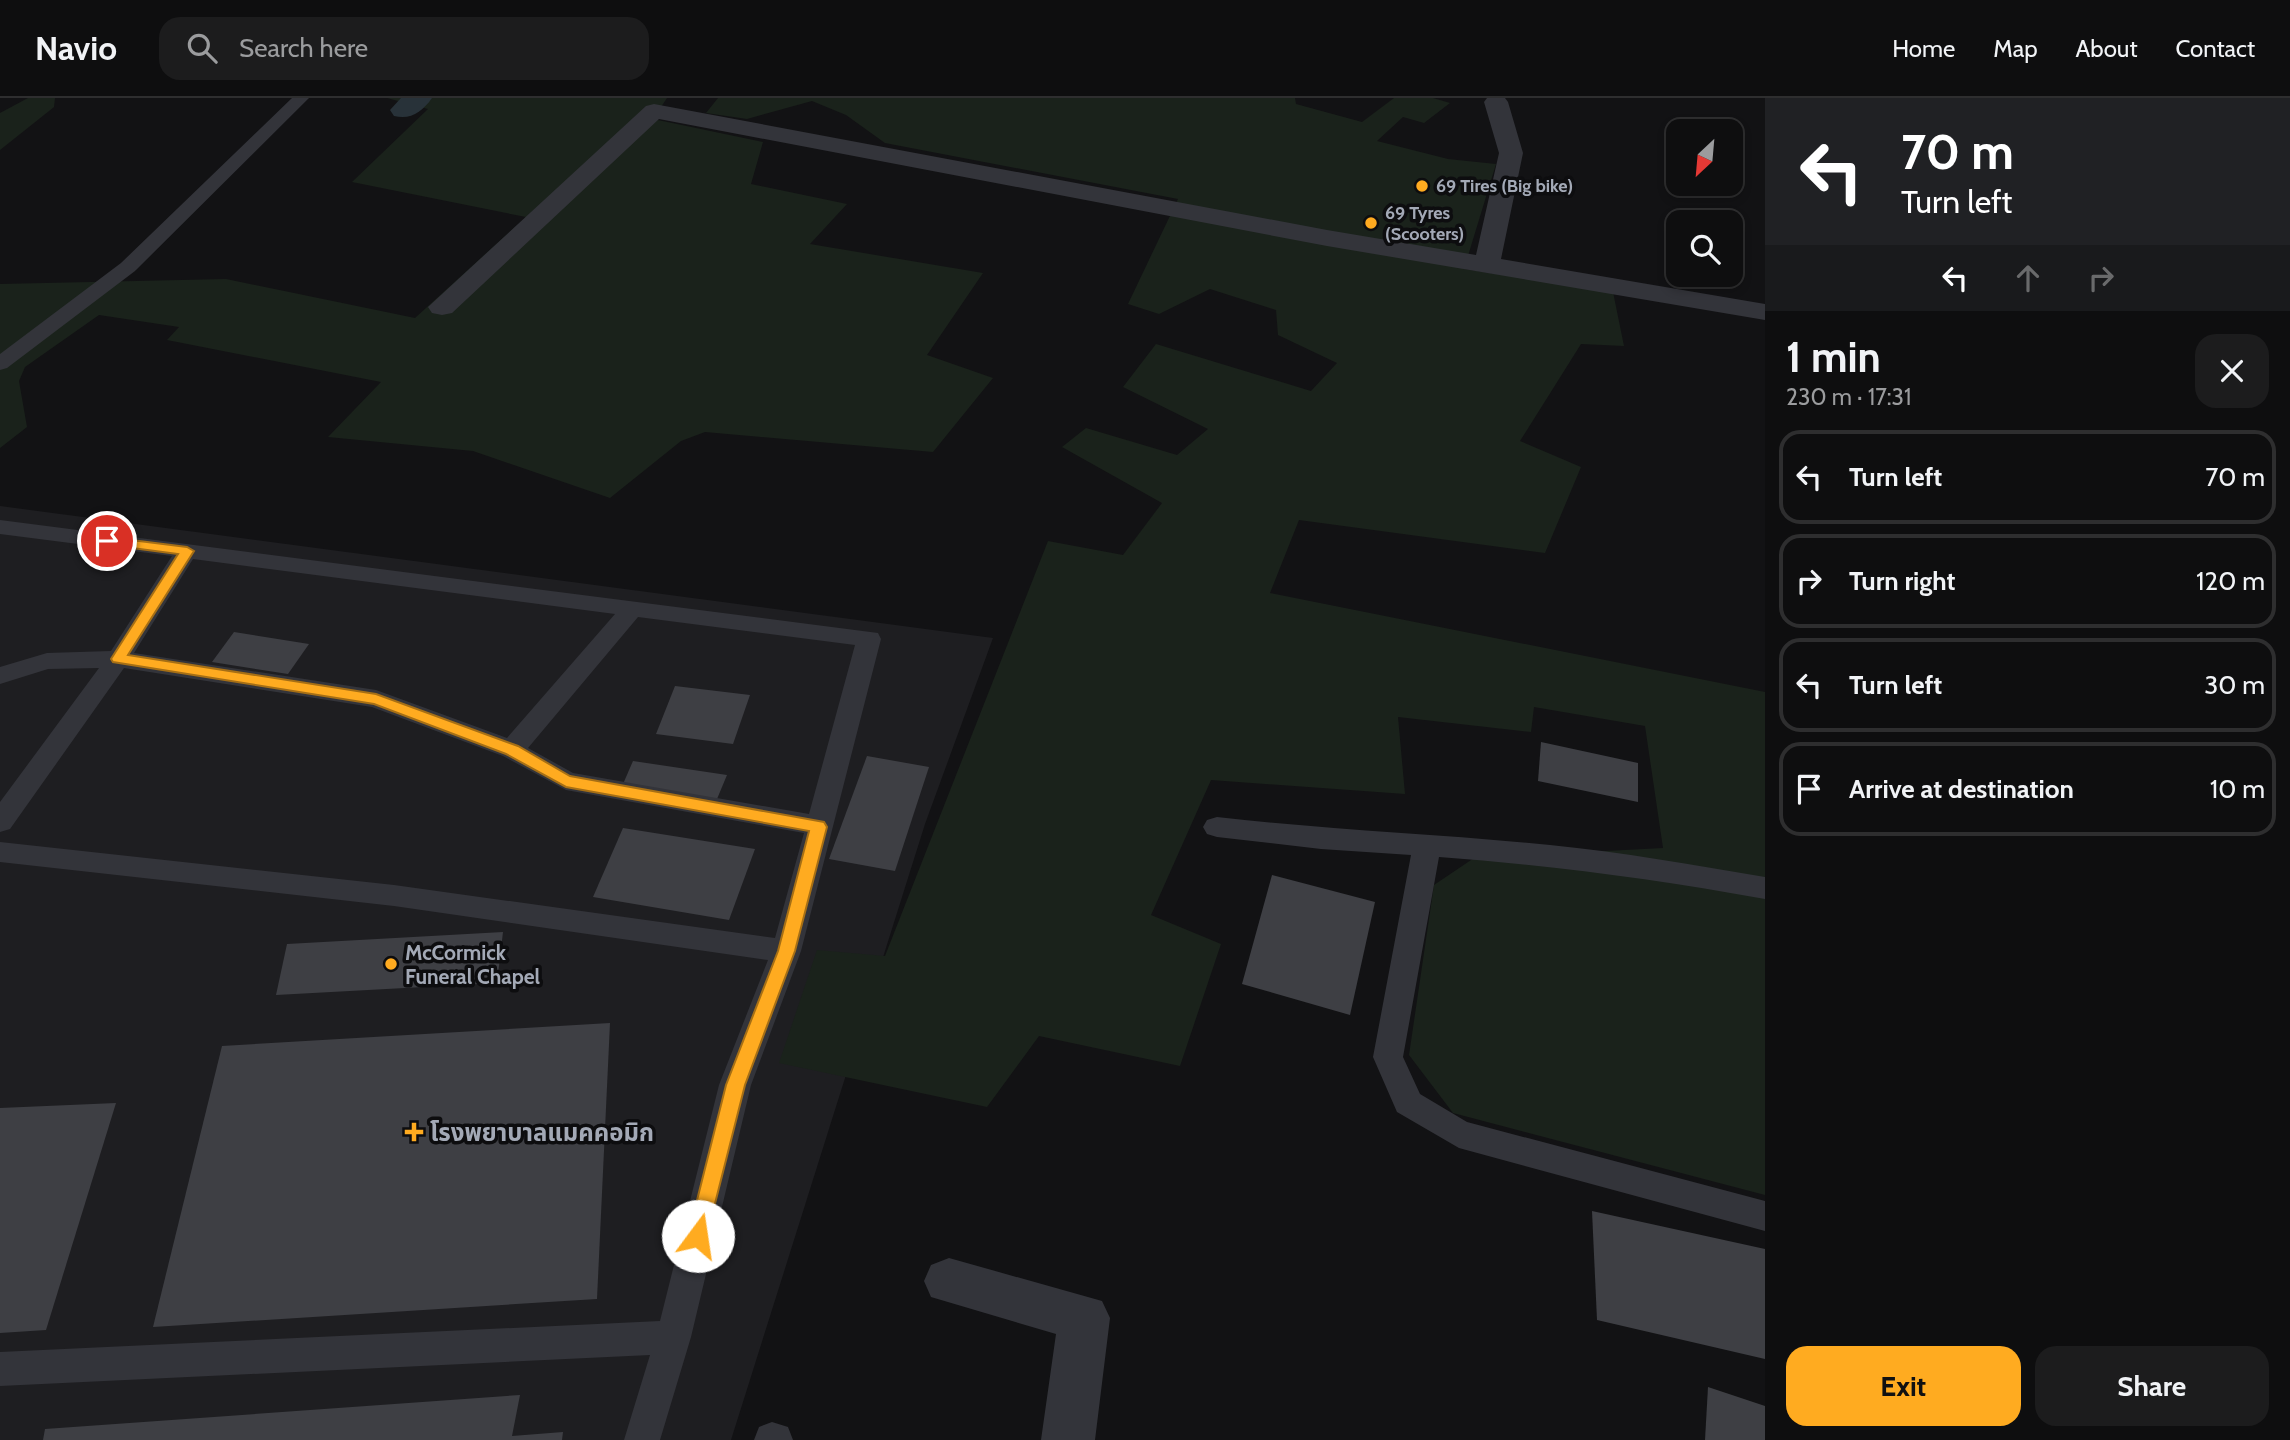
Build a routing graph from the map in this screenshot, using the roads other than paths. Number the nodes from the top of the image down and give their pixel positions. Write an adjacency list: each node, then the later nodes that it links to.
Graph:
1 (301, 98): 6 (lane)
2 (1496, 103): 3 (street)
3 (1487, 264): 4 (street); 5 (street)
4 (442, 307)
5 (1765, 312)
6 (0, 364)
7 (0, 527): 8 (lane)
8 (187, 551): 9 (lane); 10 (lane)
9 (633, 608): 12 (lane); 14 (lane)
10 (118, 659): 11 (lane); 12 (lane); 13 (lane)
11 (0, 676)
12 (512, 750): 14 (lane)
13 (0, 822)
14 (818, 827): 19 (lane)
15 (1217, 827): 16 (lane)
16 (1427, 845): 18 (lane); 20 (lane)
17 (0, 852): 19 (lane)
18 (1765, 888)
19 (786, 951): 22 (lane)
20 (1765, 1216)
21 (949, 1281): 25 (street)
22 (673, 1337): 23 (lane); 24 (lane)
23 (0, 1368)
24 (642, 1440)
25 (1068, 1440)

